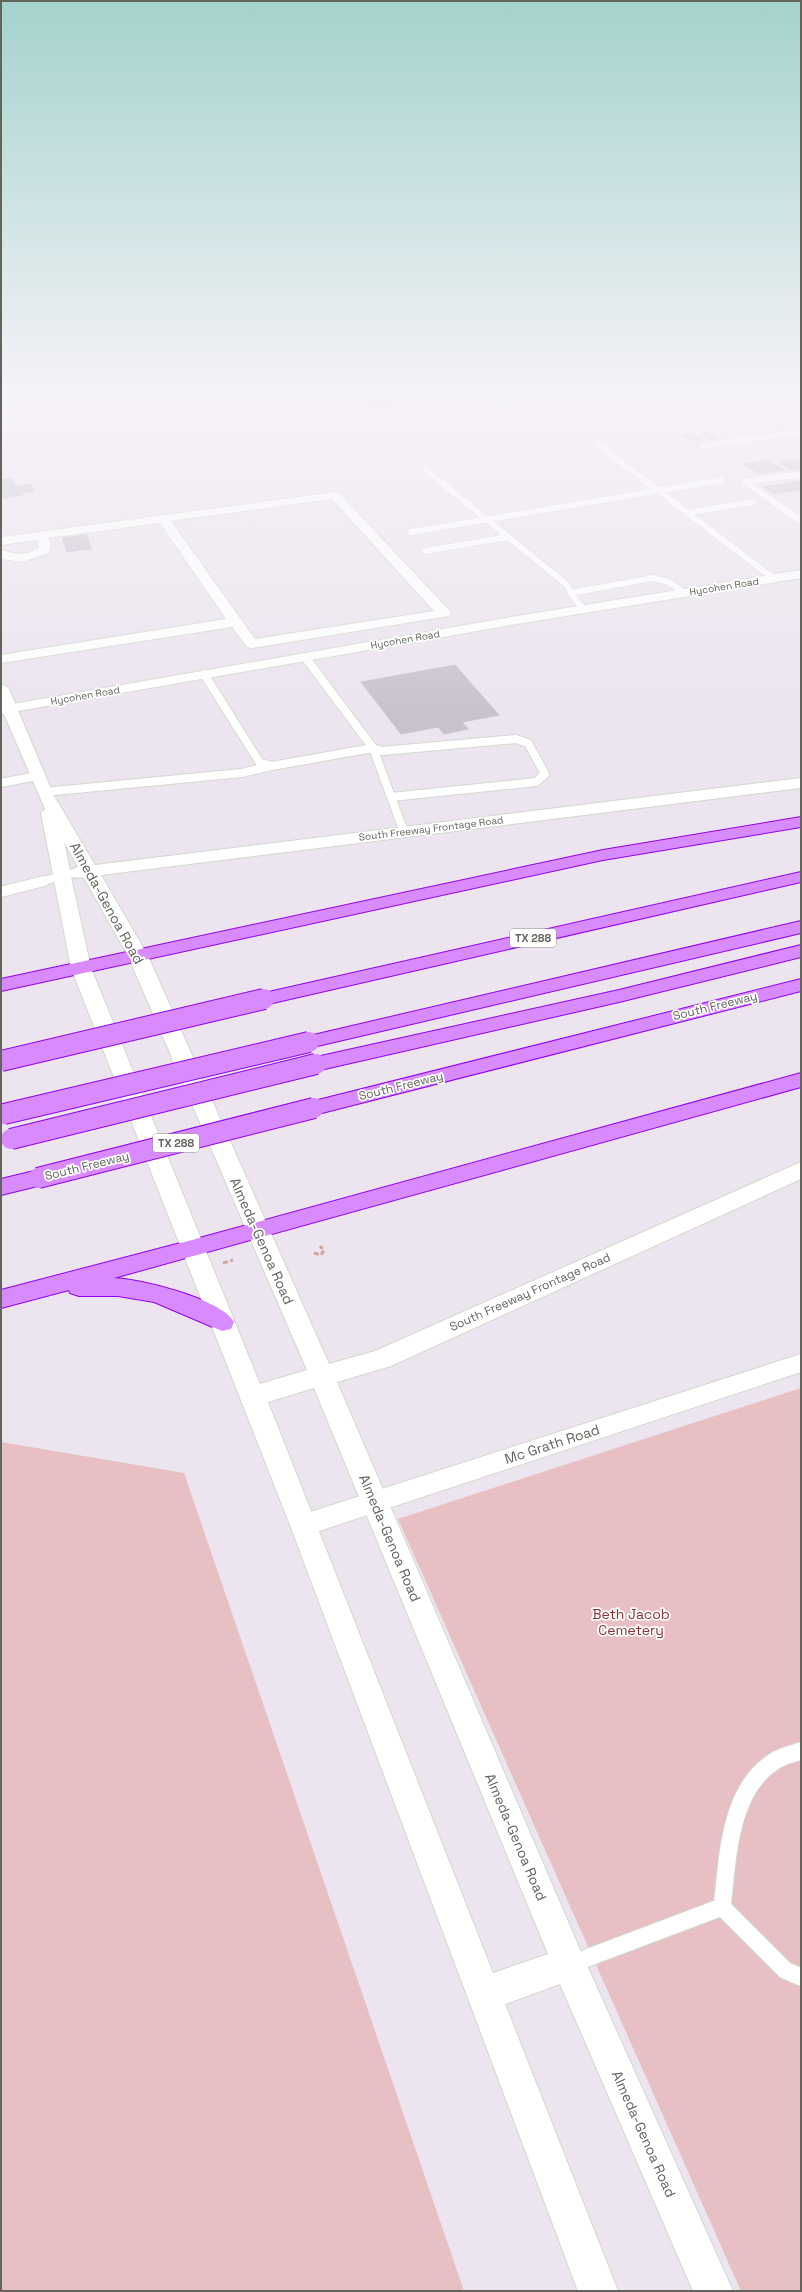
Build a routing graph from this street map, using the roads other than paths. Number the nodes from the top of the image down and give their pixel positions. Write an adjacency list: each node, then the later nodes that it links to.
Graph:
1 (271, 504): 9 (street)
2 (343, 504): 23 (street)
3 (468, 504): 10 (lane)
4 (574, 504): 10 (lane)
5 (674, 504): 8 (lane)
6 (741, 504): 8 (lane)
7 (777, 504): 11 (lane)
8 (686, 513): 19 (lane)
9 (163, 519): 13 (street); 23 (street)
10 (486, 519): 12 (lane); 14 (lane)
11 (801, 521)
12 (411, 532)
13 (40, 535): 15 (street); 17 (street)
14 (508, 537): 16 (lane); 21 (lane)
15 (1, 541)
16 (425, 551)
17 (1, 554)
18 (801, 574): 19 (street, Hycohen Road)
19 (773, 578): 20 (street, Hycohen Road)
20 (683, 592): 21 (lane); 22 (street, Hycohen Road)
21 (570, 593): 22 (lane)
22 (582, 609): 24 (street, Hycohen Road)
23 (235, 622): 25 (street)
24 (305, 657): 26 (street, Hycohen Road); 29 (lane)
25 (1, 659)
26 (204, 674): 28 (street, Hycohen Road); 30 (lane)
27 (1, 690): 28 (main road, Almeda-Genoa Road)
28 (5, 709): 31 (main road, Almeda-Genoa Road)
29 (373, 748): 30 (lane); 35 (lane); 35 (lane)
30 (272, 766): 34 (lane)
31 (38, 776): 32 (lane); 34 (main road, Almeda-Genoa Road)
32 (1, 783)
33 (801, 783): 37 (main road, South Freeway Frontage Road)
34 (45, 794): 38 (main road, Almeda-Genoa Road); 39 (main road, Almeda-Genoa Road)
35 (391, 797): 37 (lane)
36 (801, 822): 44 (highway)
37 (404, 832): 38 (main road, South Freeway Frontage Road)
38 (90, 870): 39 (main road, South Freeway Frontage Road); 44 (main road, Almeda-Genoa Road)
39 (62, 876): 41 (lane); 45 (main road, Almeda-Genoa Road)
40 (796, 878): 50 (highway, TX 288, bridge)
41 (1, 892)
42 (801, 927): 52 (highway, bridge)
43 (801, 951): 53 (highway, bridge)
44 (138, 956): 45 (highway); 56 (main road, Almeda-Genoa Road)
45 (81, 968): 47 (highway); 57 (main road, Almeda-Genoa Road)
46 (801, 981): 49 (highway)
47 (1, 985)
48 (801, 985): 49 (highway, South Freeway / TX 288)
49 (762, 994): 55 (highway, South Freeway / TX 288, bridge)
50 (1, 1061)
51 (801, 1080): 56 (highway)
52 (2, 1114)
53 (6, 1140)
54 (799, 1174): 62 (main road, South Freeway Frontage Road)
55 (1, 1188)
56 (257, 1231): 57 (highway); 62 (main road, Almeda-Genoa Road)
57 (192, 1249): 58 (highway); 60 (main road, Almeda-Genoa Road)
58 (34, 1290): 59 (highway); 60 (highway)
59 (1, 1299)
60 (222, 1322): 63 (main road, Almeda-Genoa Road)
61 (801, 1363): 64 (street, Mc Grath Road)
62 (322, 1376): 63 (main road, South Freeway Frontage Road); 64 (main road, Almeda-Genoa Road)
63 (253, 1396): 65 (main road, Almeda-Genoa Road)
64 (375, 1502): 65 (street, Mc Grath Road); 68 (main road, Almeda-Genoa Road)
65 (304, 1526): 70 (main road, Almeda-Genoa Road)
66 (801, 1751): 67 (lane)
67 (722, 1907): 68 (lane); 69 (lane)
68 (569, 1964): 70 (main road); 72 (main road, Almeda-Genoa Road)
69 (801, 1977)
70 (483, 1994): 71 (main road, Almeda-Genoa Road)
71 (598, 2291)
72 (713, 2291)

